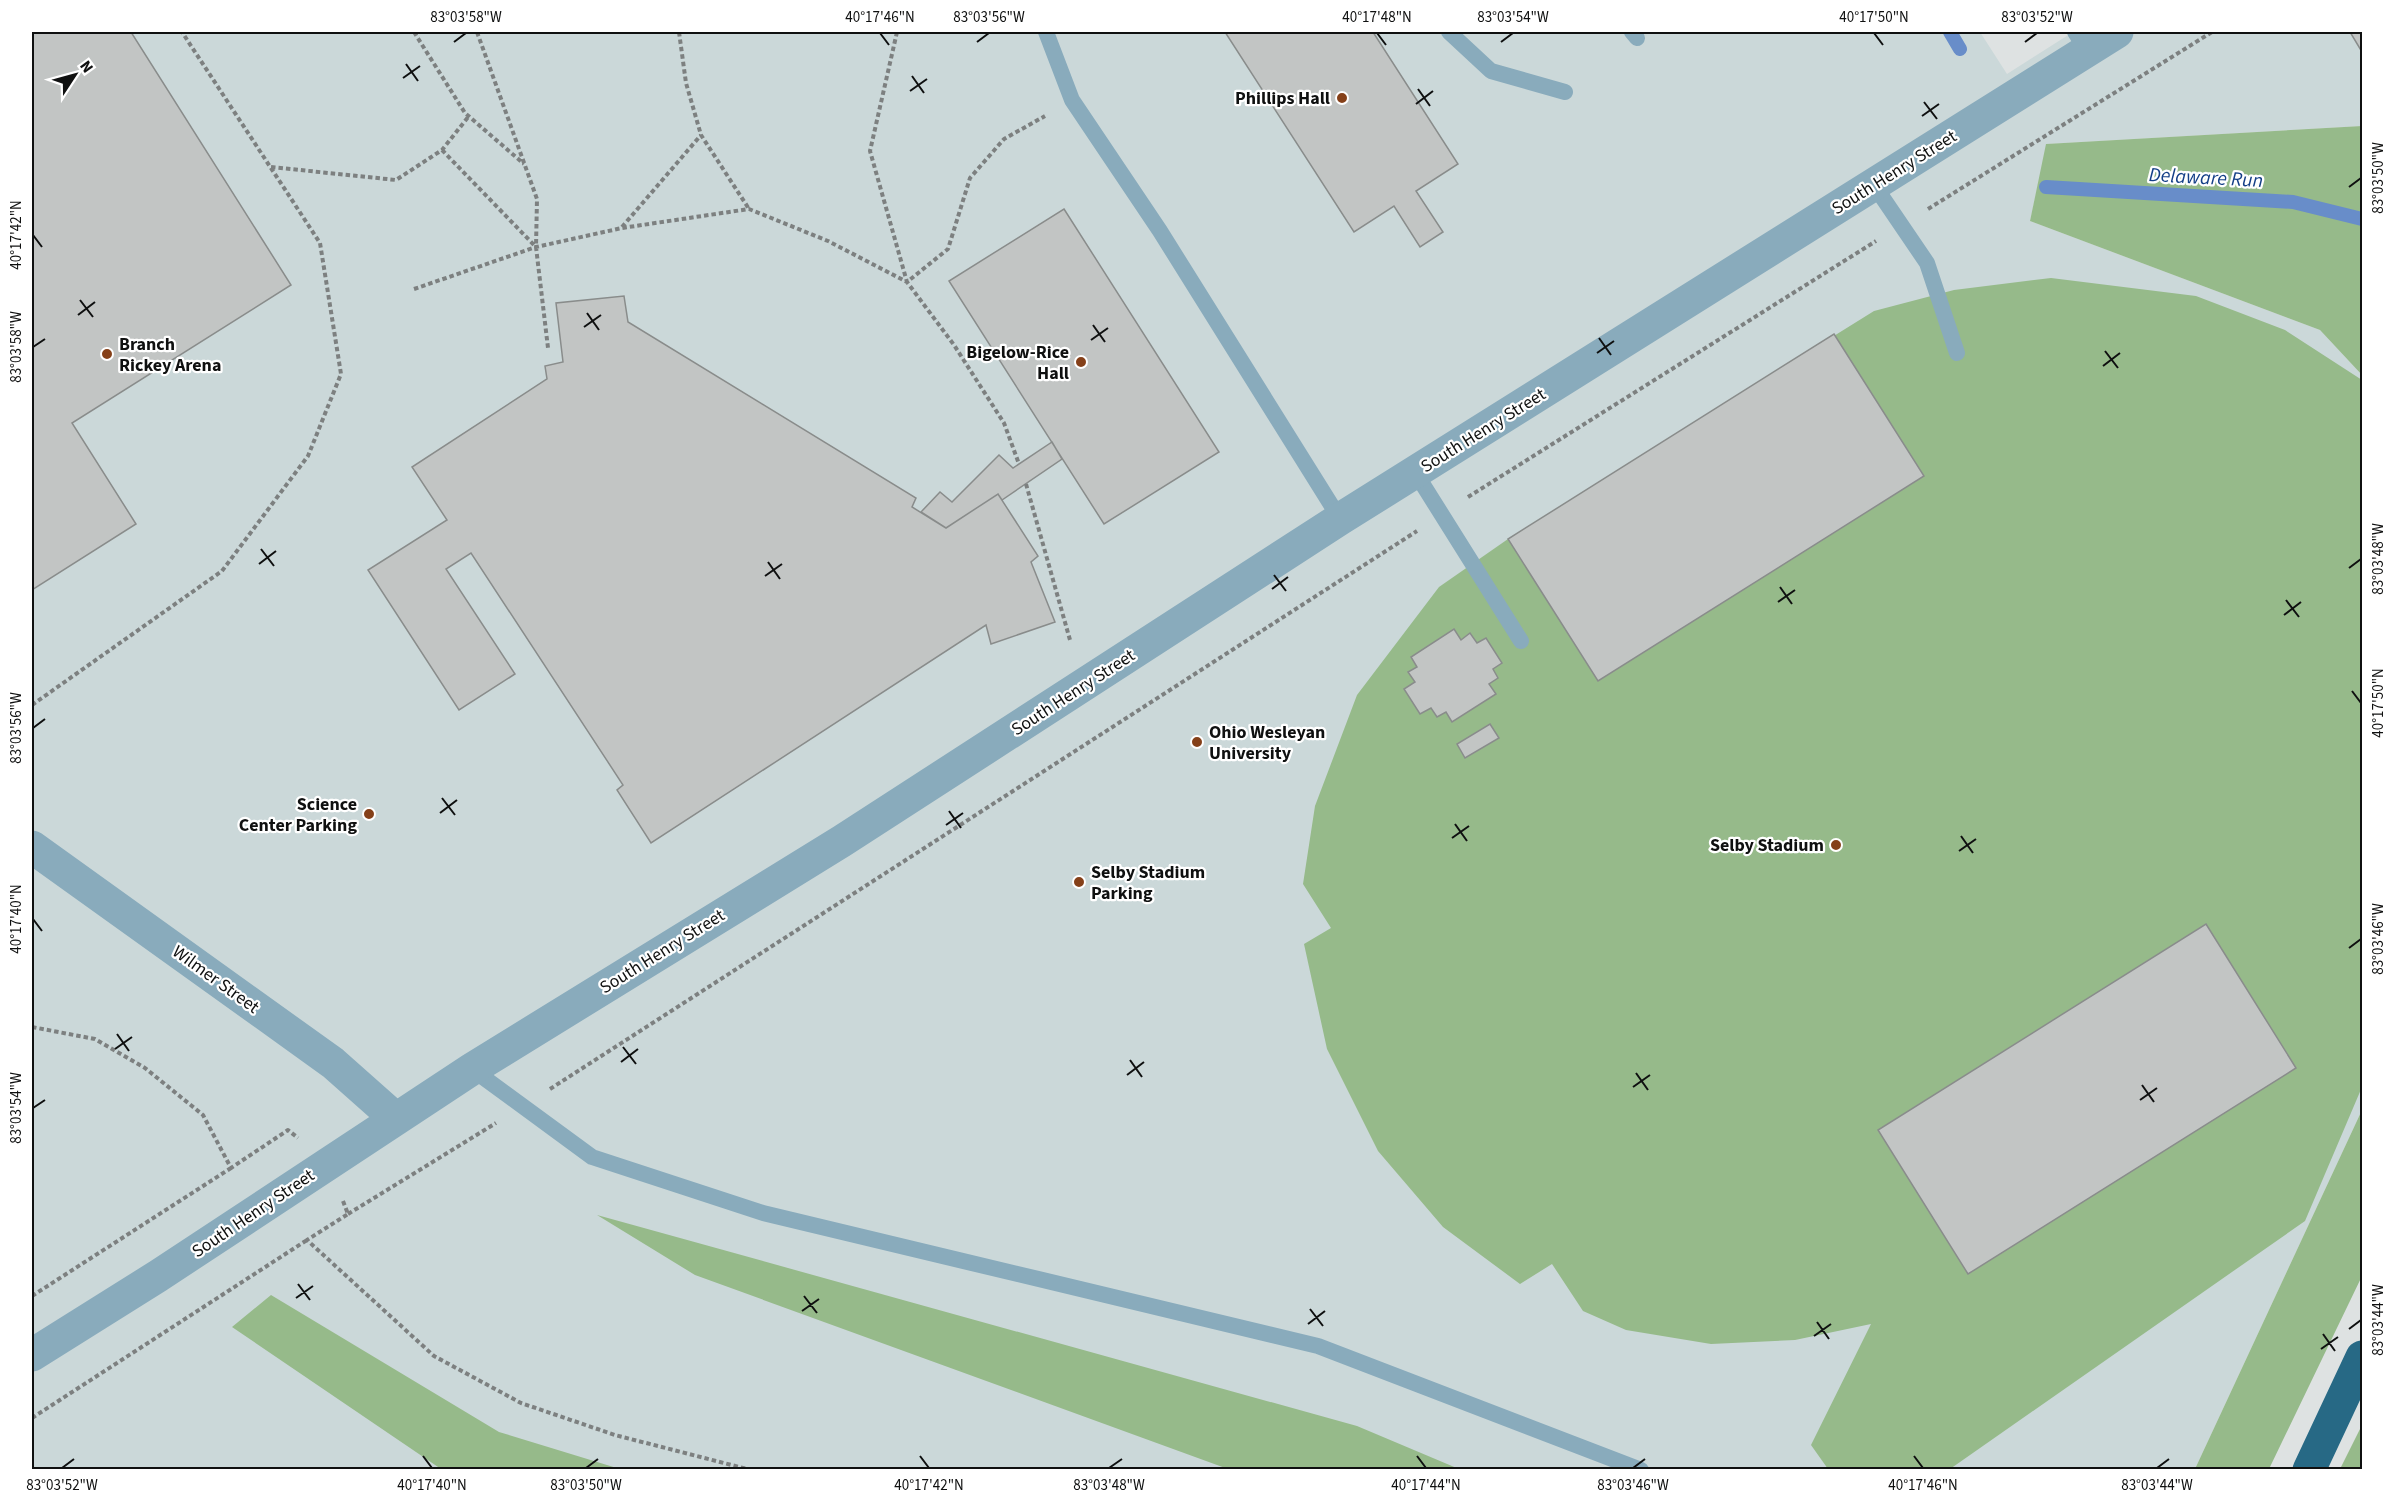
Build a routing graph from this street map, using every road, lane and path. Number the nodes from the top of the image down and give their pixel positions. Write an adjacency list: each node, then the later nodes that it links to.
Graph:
1 (182, 32): 17 (path)
2 (414, 32): 13 (path)
3 (477, 32): 16 (path)
4 (679, 32): 14 (path)
5 (897, 32): 23 (path)
6 (1046, 32): 12 (lane)
7 (1449, 32): 11 (lane)
8 (2117, 32): 10 (street, South Henry Street)
9 (2212, 32): 20 (path)
10 (2081, 41): 18 (street, South Henry Street)
11 (1565, 92)
12 (1072, 100): 23 (path); 31 (lane)
13 (469, 116): 15 (path); 16 (path)
14 (701, 135): 19 (path); 21 (path)
15 (442, 150): 17 (path); 22 (path)
16 (525, 164): 22 (path)
17 (271, 166): 34 (path)
18 (1874, 185): 20 (lane); 28 (street, South Henry Street)
19 (749, 209): 21 (path); 23 (path)
20 (1901, 226): 26 (lane); 30 (path)
21 (622, 228): 22 (path)
22 (536, 247): 24 (path); 25 (path)
23 (907, 282): 27 (path)
24 (414, 290)
25 (548, 348)
26 (1957, 353)
27 (1019, 464)
28 (1415, 472): 30 (lane); 31 (street, South Henry Street)
29 (1026, 484): 32 (path)
30 (1442, 514): 33 (lane); 38 (path)
31 (1340, 519): 37 (street, South Henry Street)
32 (1070, 640)
33 (1521, 641)
34 (32, 705)
35 (32, 846): 39 (street, Wilmer Street)
36 (32, 1027): 41 (path)
37 (472, 1069): 38 (lane); 39 (street, South Henry Street)
38 (522, 1106): 42 (path); 49 (lane)
39 (395, 1118): 40 (street, South Henry Street)
40 (327, 1164): 41 (path); 42 (path); 45 (street, South Henry Street)
41 (231, 1168): 44 (path)
42 (348, 1214): 43 (path)
43 (307, 1240): 47 (path); 48 (path)
44 (32, 1296)
45 (32, 1355)
46 (2362, 1357): 50 (highway)
47 (32, 1418)
48 (751, 1470)
49 (1641, 1470)
50 (2309, 1470)

